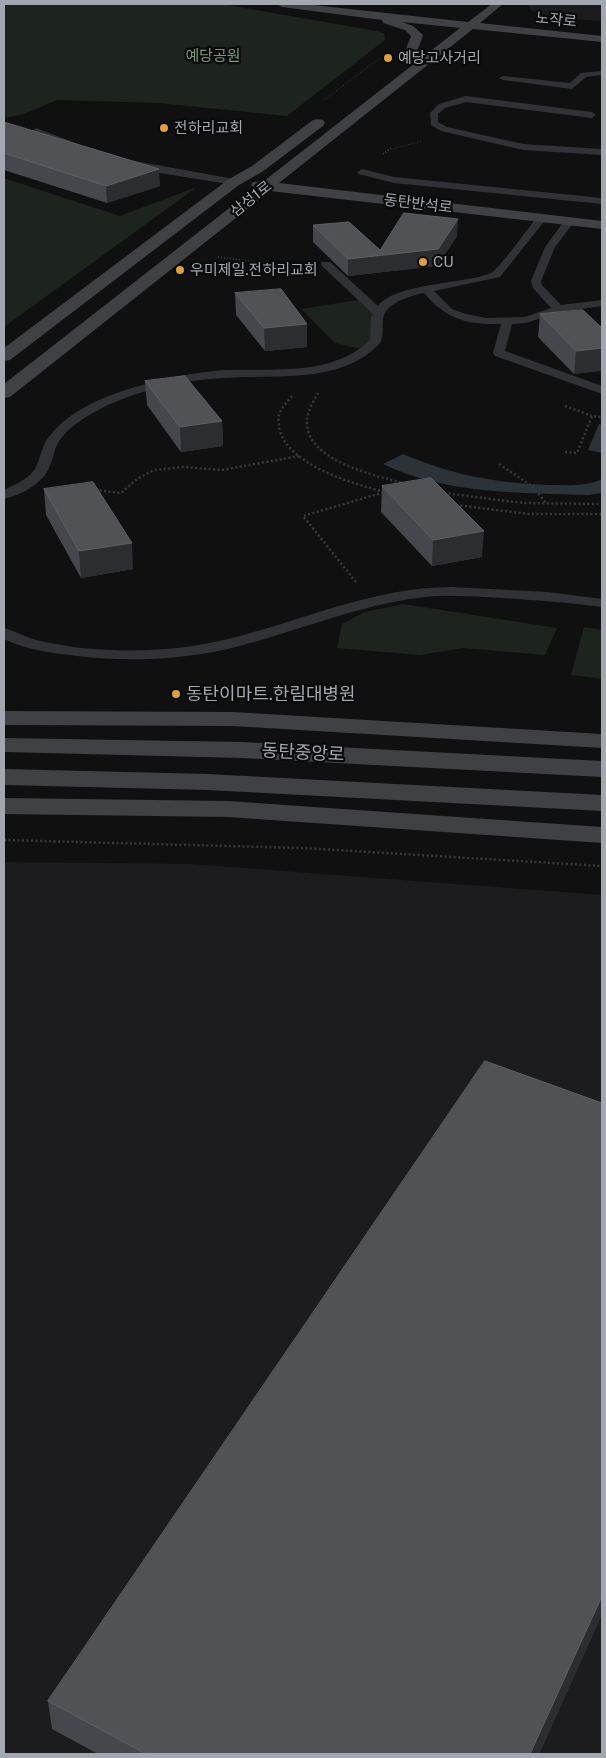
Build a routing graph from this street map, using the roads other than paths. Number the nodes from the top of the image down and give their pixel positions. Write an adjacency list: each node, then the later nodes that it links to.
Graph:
1 (282, 4): 6 (street)
2 (334, 4): 3 (street); 5 (street)
3 (370, 4)
4 (502, 7): 10 (street, 삼성1로)
5 (407, 12): 7 (street); 8 (street)
6 (364, 15): 7 (street); 8 (street)
7 (395, 18): 8 (street)
8 (454, 19): 10 (street, 노작로)
9 (546, 22): 11 (street)
10 (473, 23): 11 (street, 노작로); 14 (street, 삼성1로)
11 (602, 36): 12 (street)
12 (497, 40)
13 (467, 45): 14 (street)
14 (434, 54): 31 (street, 삼성1로)
15 (602, 73): 17 (lane)
16 (503, 78): 17 (lane)
17 (572, 86): 18 (lane)
18 (569, 96)
19 (579, 104): 20 (lane)
20 (592, 115): 22 (lane); 25 (lane)
21 (326, 117): 30 (street, 삼성1로)
22 (600, 122)
23 (36, 131): 24 (lane)
24 (81, 148)
25 (602, 152)
26 (123, 161): 28 (lane)
27 (172, 161): 28 (lane)
28 (160, 170): 30 (lane)
29 (362, 172): 34 (lane)
30 (234, 182): 31 (street, 동탄반석로); 44 (street, 삼성1로)
31 (268, 186): 32 (street, 동탄반석로); 33 (street, 삼성1로)
32 (309, 190): 33 (street); 35 (street, 동탄반석로)
33 (248, 202): 46 (street, 삼성1로)
34 (602, 202)
35 (541, 219): 36 (street, 동탄반석로); 39 (lane)
36 (569, 222): 37 (street, 동탄반석로); 41 (lane)
37 (602, 225)
38 (330, 268): 42 (lane)
39 (426, 289): 42 (lane); 43 (lane)
40 (602, 303): 41 (lane)
41 (558, 309): 43 (lane)
42 (379, 313): 47 (lane)
43 (507, 322): 45 (lane)
44 (4, 356)
45 (602, 390)
46 (4, 393)
47 (4, 495)
48 (602, 603): 49 (lane)
49 (4, 633)
50 (4, 718): 51 (street)
51 (602, 741)
52 (4, 745): 53 (street, 동탄중앙로)
53 (602, 769)
54 (4, 777): 55 (street)
55 (602, 803)
56 (4, 806): 57 (street)
57 (602, 835)

